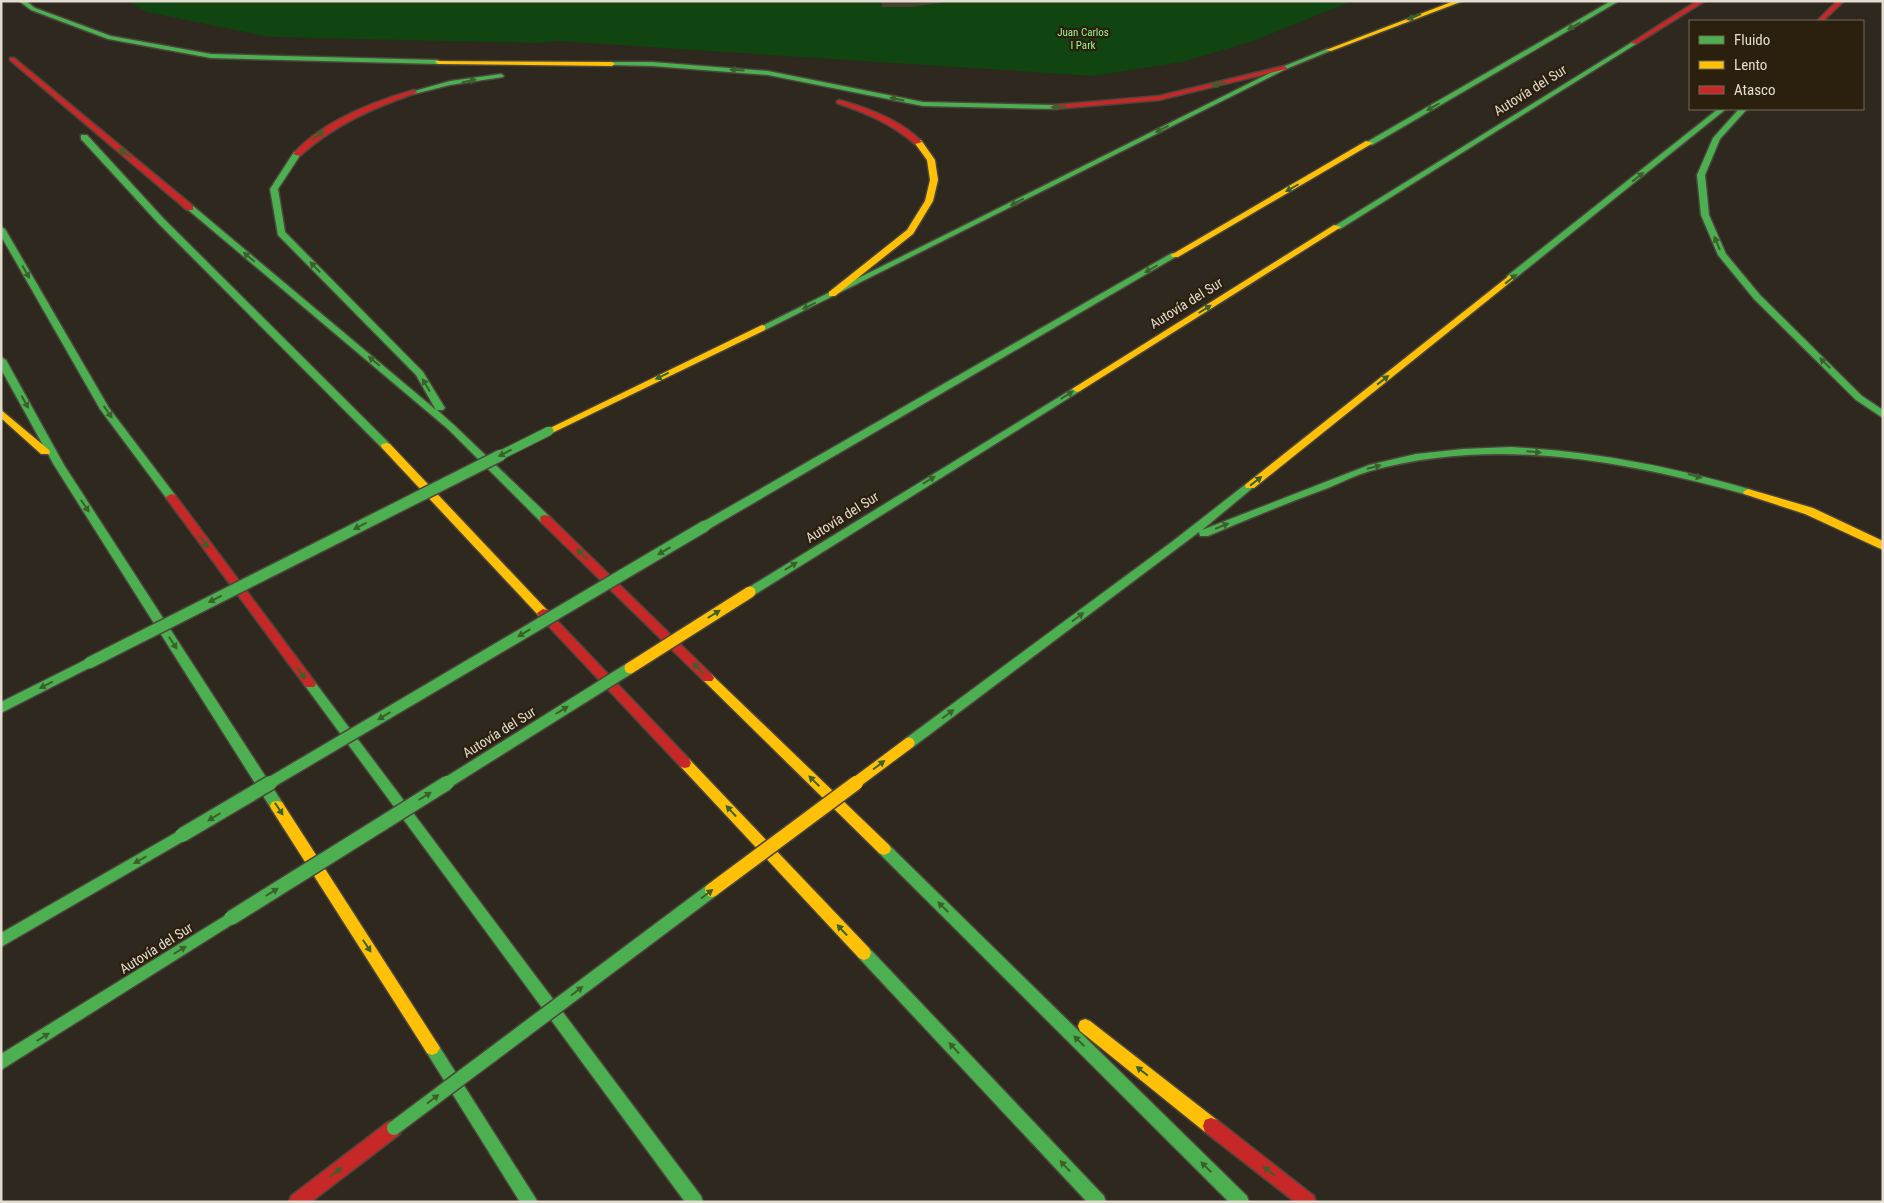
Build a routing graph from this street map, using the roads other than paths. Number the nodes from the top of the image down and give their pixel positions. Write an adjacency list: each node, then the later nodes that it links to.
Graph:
1 (22, 1): 7 (highway, one-way to 1)
2 (1460, 1): 7 (highway, one-way to 7)
3 (1616, 1): 24 (highway, one-way to 24, bridge)
4 (1702, 1): 28 (highway, Autovía del Sur, one-way to 4, bridge)
5 (1841, 1): 6 (highway)
6 (1821, 20)
7 (1284, 68): 15 (highway, one-way to 15)
8 (757, 84): 19 (highway, one-way to 8)
9 (776, 87): 10 (highway)
10 (794, 90)
11 (830, 99): 15 (highway)
12 (1721, 110): 21 (highway, one-way to 12)
13 (1742, 110): 18 (highway, one-way to 13)
14 (1, 229): 31 (highway, one-way to 31)
15 (832, 294): 23 (highway, one-way to 23, bridge)
16 (1, 360): 20 (highway, one-way to 20)
17 (1, 414): 20 (highway)
18 (1883, 415)
19 (452, 426): 25 (highway, one-way to 19); 32 (highway)
20 (59, 465): 30 (highway, one-way to 30)
21 (1177, 544): 22 (highway, one-way to 22); 29 (highway, one-way to 21, bridge)
22 (1883, 546)
23 (1, 708)
24 (1, 941)
25 (978, 941): 26 (highway); 33 (highway, one-way to 25)
26 (1055, 1002)
27 (1078, 1020): 34 (highway, one-way to 27)
28 (1, 1063)
29 (298, 1202)
30 (530, 1202)
31 (695, 1202)
32 (1098, 1202)
33 (1241, 1202)
34 (1308, 1202)

